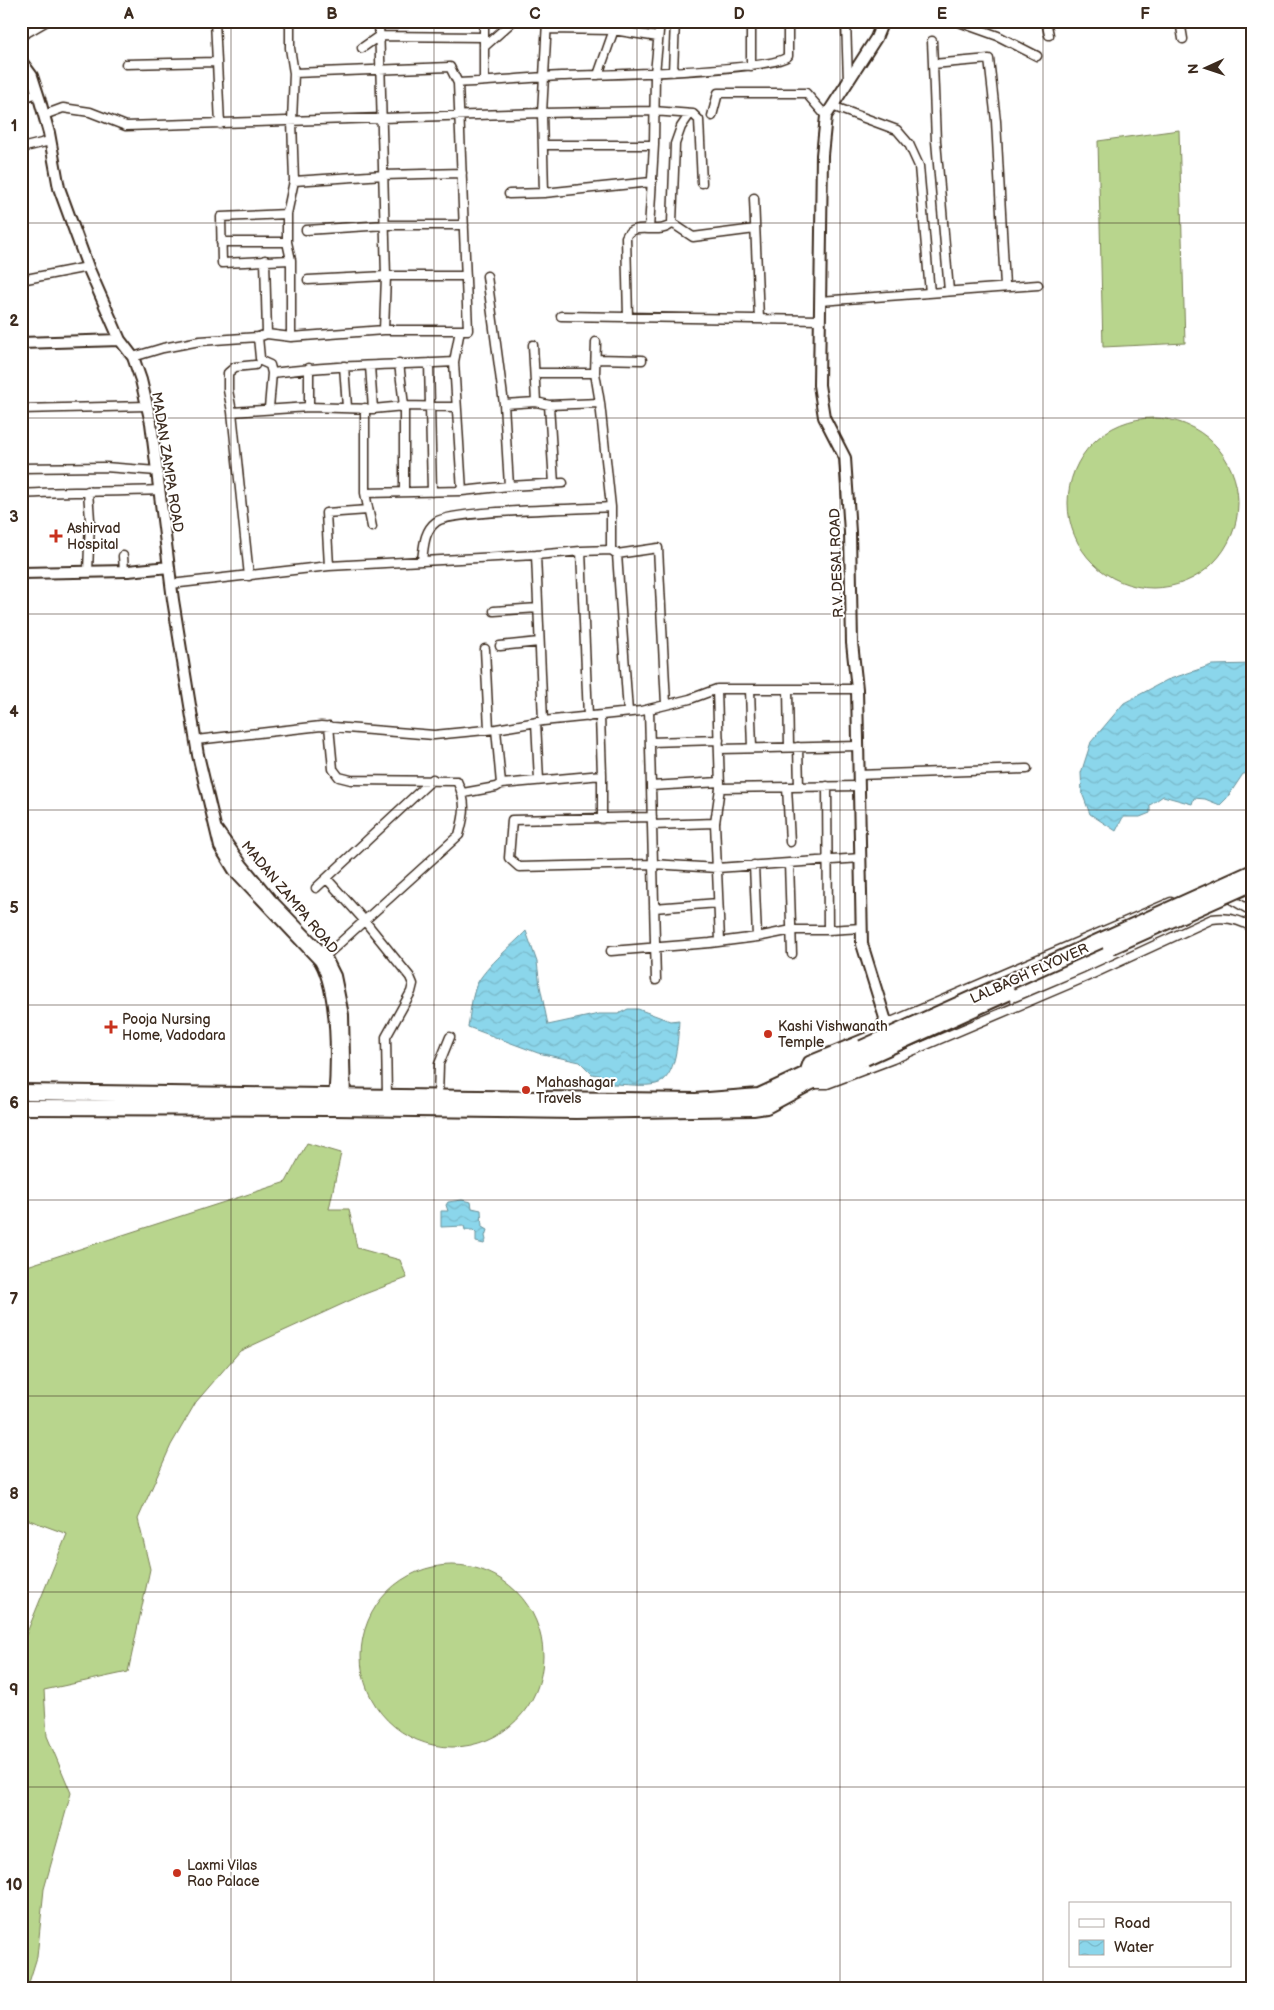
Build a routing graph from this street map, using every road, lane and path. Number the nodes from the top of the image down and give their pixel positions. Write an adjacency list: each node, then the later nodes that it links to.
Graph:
1 (47, 21): 20 (street)
2 (215, 21): 30 (street)
3 (290, 21): 36 (street)
4 (379, 21): 21 (street)
5 (484, 21): 23 (street)
6 (513, 21): 26 (street)
7 (617, 21): 18 (street)
8 (660, 21): 22 (street)
9 (675, 21): 35 (street)
10 (751, 21): 33 (street)
11 (788, 21): 33 (street)
12 (956, 21): 28 (street)
13 (1046, 21): 19 (street)
14 (1180, 21): 24 (street)
15 (846, 22): 16 (street); 41 (street)
16 (883, 22): 41 (street, R.V. DESAI ROAD)
17 (547, 25): 18 (street); 39 (street)
18 (613, 30): 22 (street); 38 (street)
19 (1049, 35)
20 (21, 36)
21 (379, 36): 23 (street); 27 (street); 34 (street)
22 (658, 37): 37 (street)
23 (484, 38): 26 (street)
24 (1183, 39)
25 (932, 41): 32 (street)
26 (484, 47): 40 (street)
27 (362, 48)
28 (1037, 56)
29 (21, 61): 43 (street, MADAN ZAMPA ROAD)
30 (217, 62): 31 (street); 55 (street)
31 (126, 64)
32 (933, 64): 86 (street); 87 (street)
33 (751, 66): 35 (street)
34 (381, 69): 36 (street); 42 (street); 53 (street)
35 (673, 72): 37 (street)
36 (294, 73): 54 (street)
37 (655, 73): 38 (street); 46 (street)
38 (598, 75): 39 (street)
39 (543, 78): 40 (street); 47 (street)
40 (484, 81): 42 (street)
41 (848, 81): 45 (street, R.V. DESAI ROAD)
42 (458, 83): 50 (street)
43 (37, 93): 44 (street); 49 (street, MADAN ZAMPA ROAD)
44 (21, 99)
45 (832, 106): 52 (street, R.V. DESAI ROAD); 88 (street)
46 (653, 111): 47 (street); 48 (street); 58 (street)
47 (542, 113): 50 (street); 57 (street)
48 (690, 114): 64 (street); 69 (street)
49 (44, 115): 55 (street); 56 (street, MADAN ZAMPA ROAD)
50 (460, 115): 53 (street); 60 (street)
51 (712, 116): 52 (street)
52 (826, 116): 89 (street, R.V. DESAI ROAD)
53 (383, 118): 54 (street); 61 (street)
54 (292, 121): 55 (street); 62 (street)
55 (220, 124)
56 (50, 140): 59 (street); 79 (street, MADAN ZAMPA ROAD)
57 (543, 145): 58 (street); 65 (street)
58 (654, 145): 63 (street)
59 (21, 148)
60 (462, 174): 61 (street); 71 (street)
61 (384, 175): 62 (street); 70 (street)
62 (294, 181): 68 (street)
63 (651, 182): 65 (street); 72 (street)
64 (702, 183)
65 (544, 193): 66 (street)
66 (509, 194)
67 (754, 198): 73 (street)
68 (287, 214): 75 (street); 76 (street)
69 (672, 223): 72 (street); 73 (street)
70 (385, 225): 71 (street); 74 (street); 80 (street)
71 (464, 225): 81 (street)
72 (649, 229): 91 (street)
73 (755, 229): 92 (street)
74 (306, 230)
75 (221, 242): 76 (street); 77 (street)
76 (287, 242): 78 (street)
77 (266, 260): 78 (street); 96 (street)
78 (291, 260): 97 (street)
79 (88, 268): 83 (street); 99 (street, MADAN ZAMPA ROAD)
80 (386, 276): 81 (street); 84 (street); 94 (street)
81 (466, 276): 95 (street)
82 (487, 276): 118 (street)
83 (21, 280)
84 (308, 280)
85 (1038, 285): 86 (street)
86 (1005, 286): 87 (street)
87 (949, 292): 88 (street)
88 (930, 293): 89 (street)
89 (820, 301): 93 (street, R.V. DESAI ROAD)
90 (561, 316): 91 (street)
91 (628, 317): 92 (street)
92 (759, 319): 93 (street)
93 (820, 320): 165 (street, R.V. DESAI ROAD)
94 (384, 330): 95 (street); 97 (street)
95 (460, 330): 106 (street)
96 (267, 334): 97 (street); 98 (street)
97 (290, 336)
98 (258, 337): 103 (street); 113 (street)
99 (120, 340): 101 (street); 103 (street, MADAN ZAMPA ROAD)
100 (596, 342): 104 (street)
101 (21, 343)
102 (533, 345): 114 (street)
103 (133, 357): 120 (street, MADAN ZAMPA ROAD)
104 (596, 359): 105 (street); 115 (street)
105 (642, 360)
106 (454, 362): 108 (street); 125 (street)
107 (400, 363): 108 (street); 111 (street); 121 (street)
108 (429, 363): 124 (street)
109 (255, 365): 129 (street)
110 (344, 366): 111 (street); 112 (street); 123 (street)
111 (370, 366): 128 (street)
112 (309, 368): 113 (street); 122 (street)
113 (272, 373): 127 (street)
114 (535, 373): 115 (street); 116 (street)
115 (596, 373): 117 (street)
116 (536, 402): 118 (street); 119 (street)
117 (600, 403): 119 (street); 142 (street)
118 (504, 404): 134 (street)
119 (549, 405): 133 (street)
120 (147, 406): 126 (street); 131 (street, MADAN ZAMPA ROAD)
121 (404, 406): 124 (street); 128 (street); 139 (street)
122 (309, 407): 123 (street); 127 (street)
123 (347, 407): 128 (street)
124 (430, 407): 125 (street); 140 (street)
125 (456, 407): 137 (street)
126 (21, 408)
127 (269, 408): 129 (street)
128 (369, 408): 138 (street)
129 (232, 412): 155 (street)
130 (21, 468): 131 (street)
131 (157, 471): 135 (street, MADAN ZAMPA ROAD)
132 (563, 483): 133 (street)
133 (554, 484): 134 (street)
134 (509, 486): 137 (street)
135 (159, 490): 136 (street); 151 (street, MADAN ZAMPA ROAD)
136 (88, 491): 141 (street); 153 (street)
137 (462, 491): 140 (street)
138 (365, 492): 139 (street); 143 (street)
139 (404, 492): 140 (street)
140 (432, 492)
141 (21, 494)
142 (611, 507): 146 (street); 149 (street)
143 (368, 510): 144 (street); 150 (street)
144 (372, 527)
145 (581, 551): 146 (street); 147 (street); 170 (street)
146 (614, 552): 166 (street); 168 (street)
147 (536, 555): 149 (street); 157 (street)
148 (123, 556): 152 (street)
149 (422, 560): 150 (street)
150 (329, 566): 155 (street)
151 (169, 567): 152 (street); 156 (street, MADAN ZAMPA ROAD)
152 (124, 571): 153 (street)
153 (88, 572): 154 (street)
154 (21, 573)
155 (249, 576): 156 (street)
156 (172, 584): 174 (street, MADAN ZAMPA ROAD)
157 (538, 608): 158 (street); 159 (street)
158 (494, 611)
159 (539, 642): 160 (street); 171 (street)
160 (500, 646)
161 (485, 649): 173 (street)
162 (717, 689): 163 (street); 166 (street); 175 (street)
163 (750, 689): 164 (street); 180 (street)
164 (788, 689): 165 (street); 178 (street)
165 (857, 689): 177 (street, R.V. DESAI ROAD)
166 (666, 704): 167 (street)
167 (649, 709): 168 (street); 176 (street)
168 (628, 712): 169 (street)
169 (600, 716): 170 (street); 183 (street)
170 (588, 717): 171 (street)
171 (540, 722): 173 (street); 185 (street)
172 (329, 726): 173 (street); 174 (street); 184 (street)
173 (493, 729): 187 (street)
174 (196, 740): 221 (street, MADAN ZAMPA ROAD)
175 (719, 740): 176 (street); 181 (street)
176 (650, 742): 189 (street)
177 (858, 746): 179 (street); 186 (street, R.V. DESAI ROAD)
178 (789, 747): 179 (street); 180 (street)
179 (798, 747): 192 (street)
180 (752, 748): 181 (street)
181 (719, 749): 188 (street)
182 (1027, 769): 186 (street)
183 (602, 775): 185 (street); 194 (street)
184 (433, 779): 193 (street); 205 (street)
185 (540, 780): 187 (street)
186 (859, 781): 190 (street); 198 (street, R.V. DESAI ROAD)
187 (501, 784): 193 (street)
188 (720, 785): 189 (street); 191 (street); 196 (street)
189 (651, 786): 195 (street)
190 (827, 786): 192 (street); 199 (street)
191 (787, 787): 192 (street); 197 (street)
192 (799, 787)
193 (463, 793): 211 (street)
194 (602, 818): 195 (street); 201 (street)
195 (652, 821): 196 (street); 201 (street)
196 (715, 823): 203 (street)
197 (790, 842)
198 (861, 858): 199 (street); 212 (street, R.V. DESAI ROAD)
199 (826, 860): 200 (street); 215 (street)
200 (789, 863): 202 (street); 214 (street)
201 (653, 864): 203 (street); 209 (street)
202 (754, 865): 203 (street); 216 (street)
203 (717, 868): 208 (street)
204 (1253, 872): 225 (highway, LALBAGH FLYOVER, bridge)
205 (327, 879): 207 (street); 211 (street)
206 (1253, 883): 225 (highway, LALBAGH FLYOVER, bridge)
207 (316, 888)
208 (718, 903): 209 (street); 217 (street)
209 (654, 908): 218 (street)
210 (1253, 912): 223 (street)
211 (364, 920): 221 (street); 228 (street)
212 (862, 928): 215 (street); 223 (street, R.V. DESAI ROAD)
213 (1253, 928): 226 (street)
214 (792, 930): 215 (street); 216 (street); 220 (street)
215 (828, 930)
216 (757, 938): 217 (street)
217 (720, 941): 218 (street)
218 (655, 948): 219 (street); 222 (street)
219 (611, 951)
220 (792, 954)
221 (322, 959): 230 (street, MADAN ZAMPA ROAD)
222 (656, 980)
223 (884, 1025): 226 (street)
224 (450, 1037): 229 (street)
225 (863, 1053): 226 (highway, LALBAGH FLYOVER)
226 (807, 1078): 229 (highway); 230 (highway)
227 (21, 1092): 230 (highway)
228 (387, 1097): 229 (highway); 230 (highway)
229 (438, 1098)
230 (340, 1102): 231 (highway)
231 (21, 1107)

